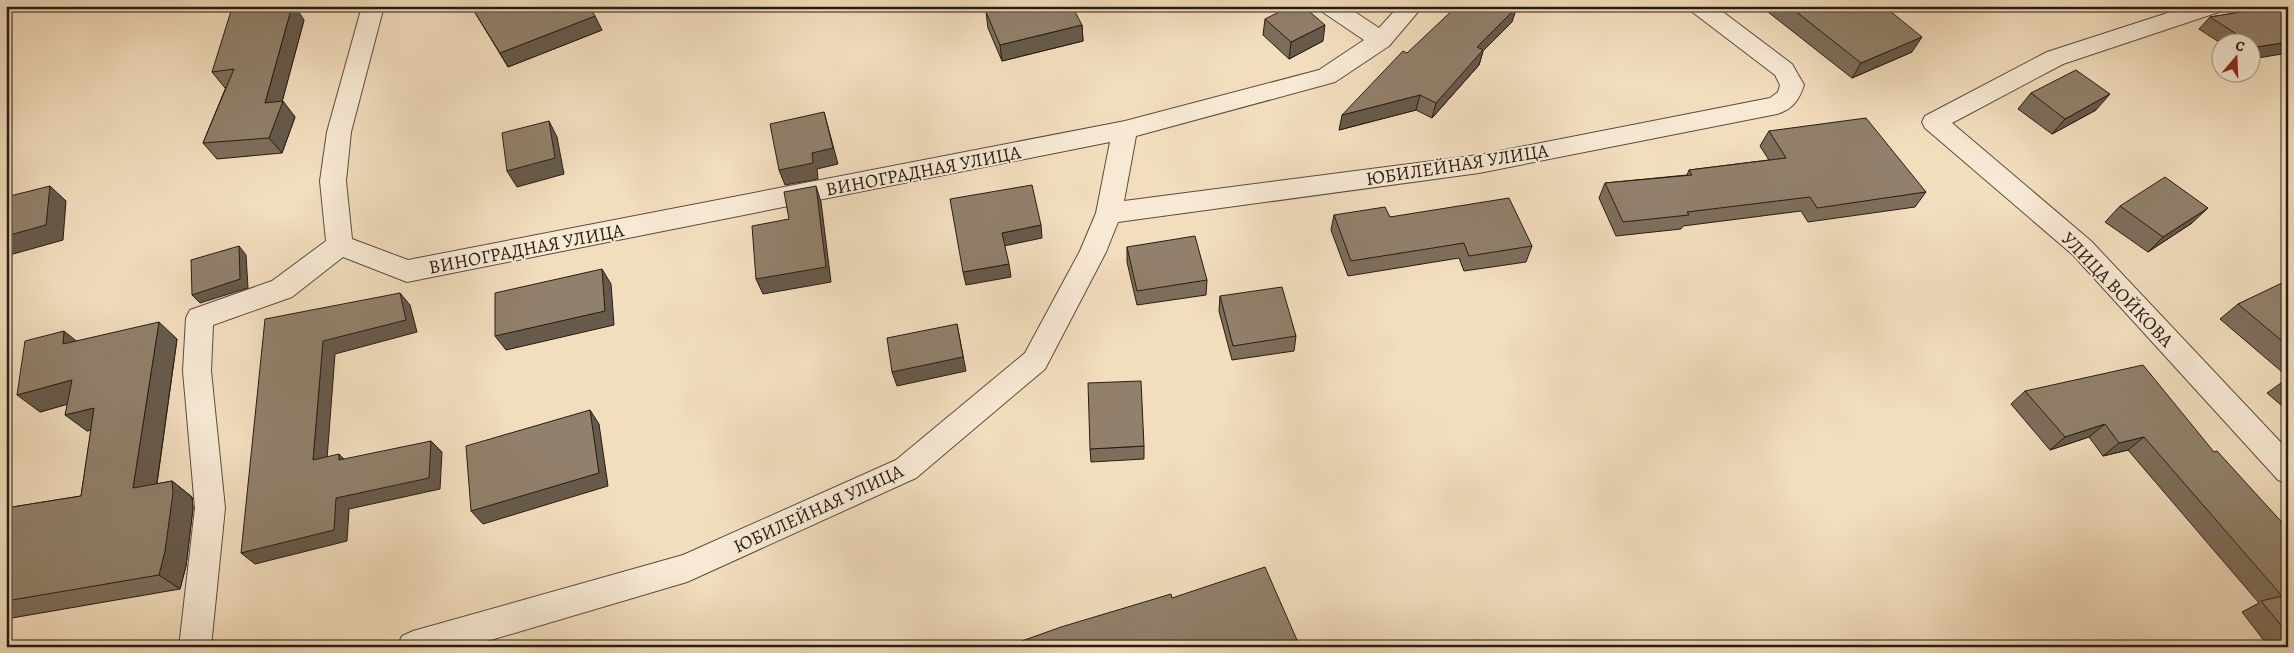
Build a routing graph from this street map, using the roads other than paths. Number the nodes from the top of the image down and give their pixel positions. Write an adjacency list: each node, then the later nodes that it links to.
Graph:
1 (373, 6): 9 (street)
2 (1329, 6): 6 (street)
3 (1412, 6): 6 (street, ВИНОГРАДНАЯ УЛИЦА)
4 (1699, 6): 8 (street, ЮБИЛЕЙНАЯ УЛИЦА)
5 (2214, 6): 10 (street, УЛИЦА ВОЙКОВА)
6 (1381, 40): 7 (street, ВИНОГРАДНАЯ УЛИЦА)
7 (1125, 130): 8 (street, ЮБИЛЕЙНАЯ УЛИЦА); 9 (street, ВИНОГРАДНАЯ УЛИЦА)
8 (1109, 213): 12 (street, ЮБИЛЕЙНАЯ УЛИЦА)
9 (340, 244): 11 (street)
10 (2288, 471)
11 (195, 647)
12 (413, 647)

